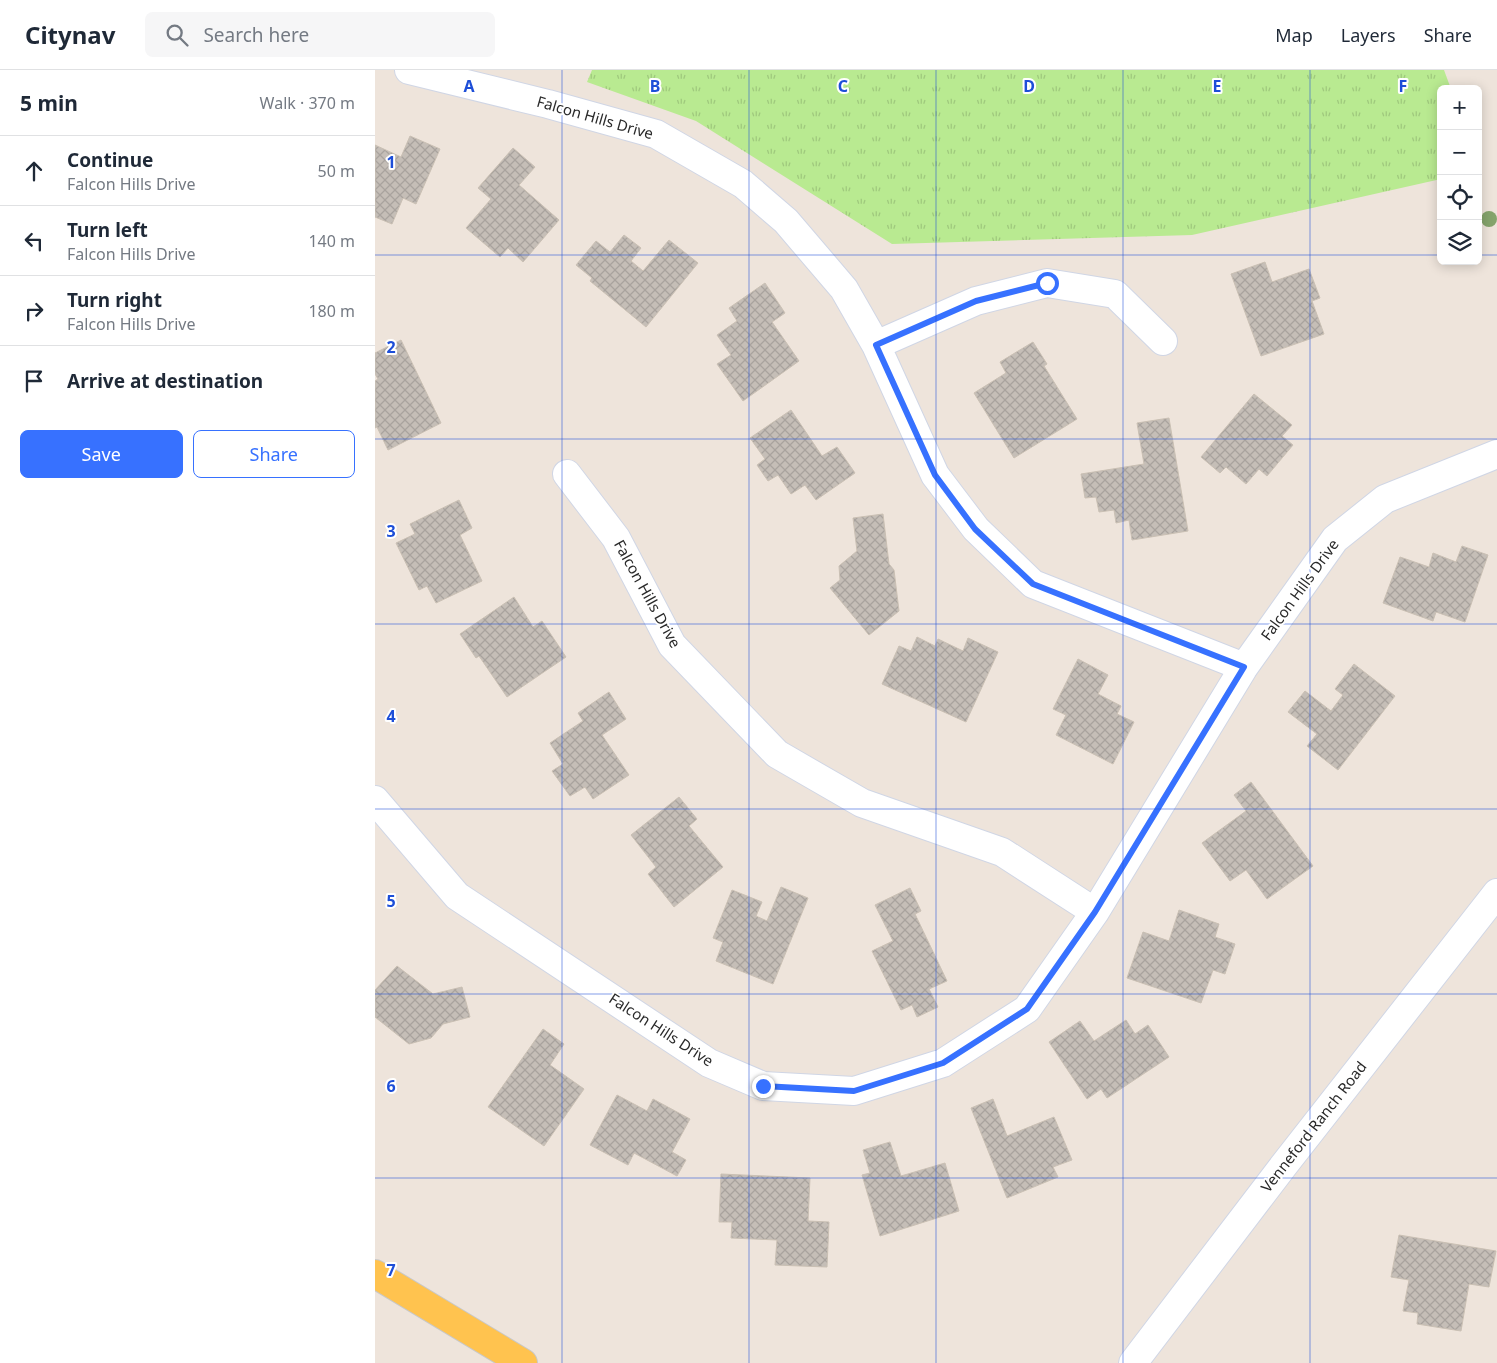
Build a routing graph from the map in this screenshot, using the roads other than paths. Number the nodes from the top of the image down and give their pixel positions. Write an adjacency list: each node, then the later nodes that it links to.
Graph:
1 (409, 70): 3 (street, Falcon Hills Drive)
2 (1163, 341): 3 (street)
3 (876, 345): 6 (street, Falcon Hills Drive)
4 (1497, 454): 6 (street, Falcon Hills Drive)
5 (567, 474): 9 (street, Falcon Hills Drive)
6 (1244, 667): 9 (street, Falcon Hills Drive)
7 (375, 800): 9 (street, Falcon Hills Drive)
8 (1497, 893): 12 (street, Venneford Ranch Road)
9 (1095, 912)
10 (375, 1274): 11 (main road)
11 (523, 1363)
12 (1133, 1363)

